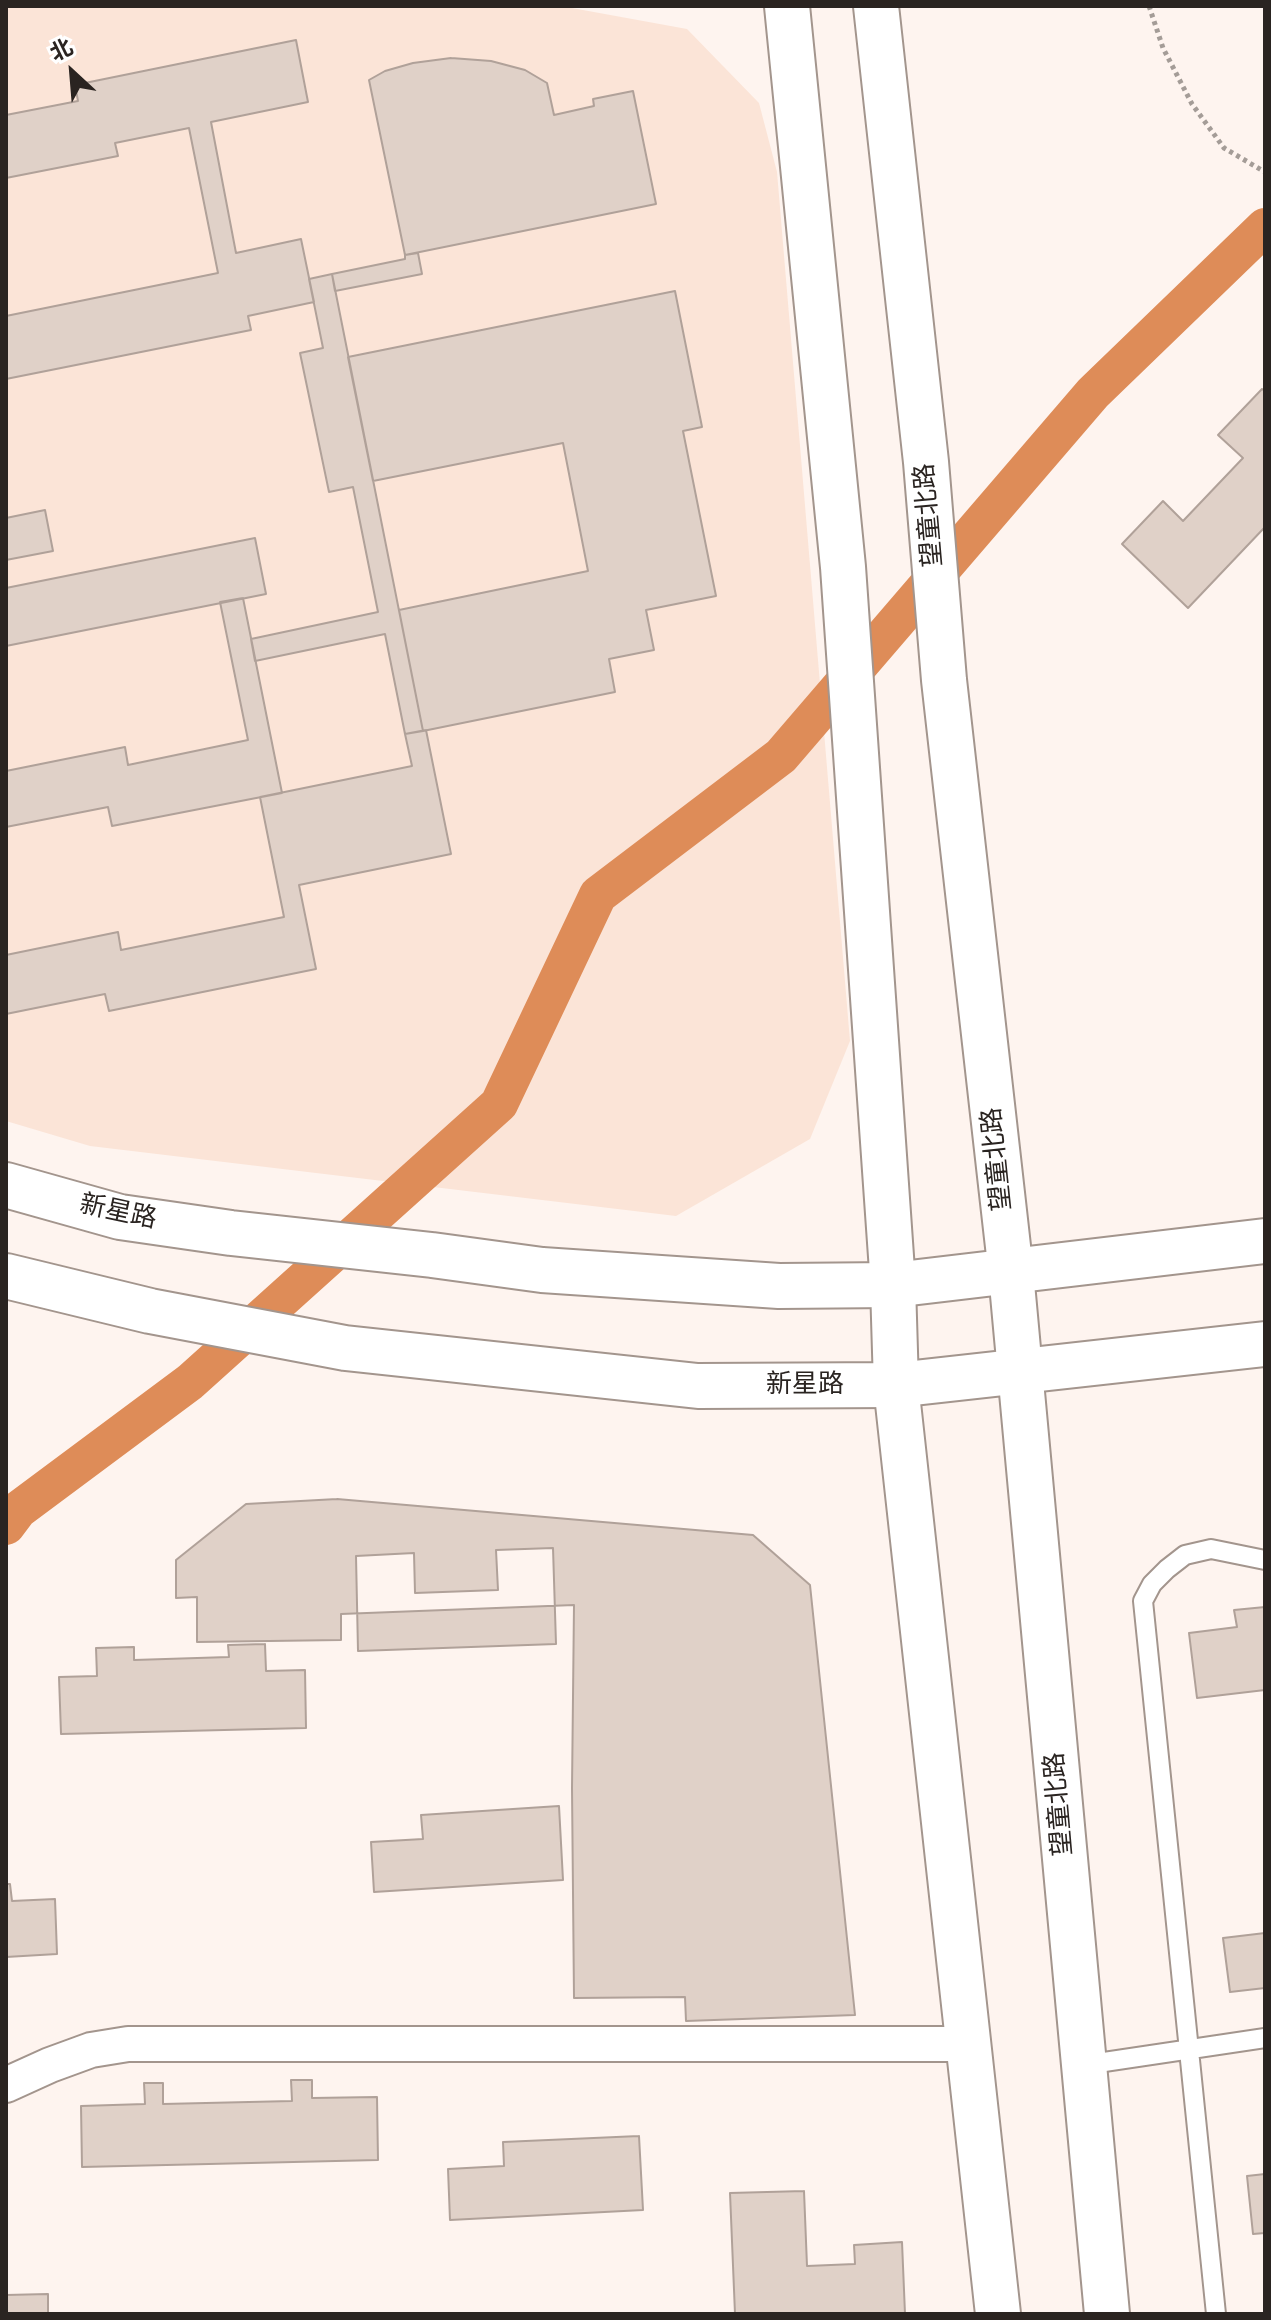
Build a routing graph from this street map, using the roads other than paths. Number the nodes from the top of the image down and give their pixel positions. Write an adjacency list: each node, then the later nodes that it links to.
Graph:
1 (787, 6): 7 (main road)
2 (876, 6): 5 (main road, 望童北路)
3 (6, 1185): 7 (main road, 新星路)
4 (1265, 1241): 5 (main road)
5 (1011, 1273): 7 (main road); 9 (main road, 望童北路)
6 (6, 1276): 10 (main road, 新星路)
7 (893, 1285): 10 (main road)
8 (1265, 1344): 9 (main road, 新星路)
9 (1019, 1372): 10 (main road, 新星路); 15 (main road, 望童北路)
10 (896, 1385): 13 (main road)
11 (1265, 1560): 14 (lane)
12 (1265, 2038): 14 (lane)
13 (969, 2044): 16 (street); 17 (main road)
14 (1190, 2049): 15 (lane); 19 (lane)
15 (1084, 2065): 18 (main road, 望童北路)
16 (6, 2085)
17 (998, 2314)
18 (1107, 2314)
19 (1216, 2314)

